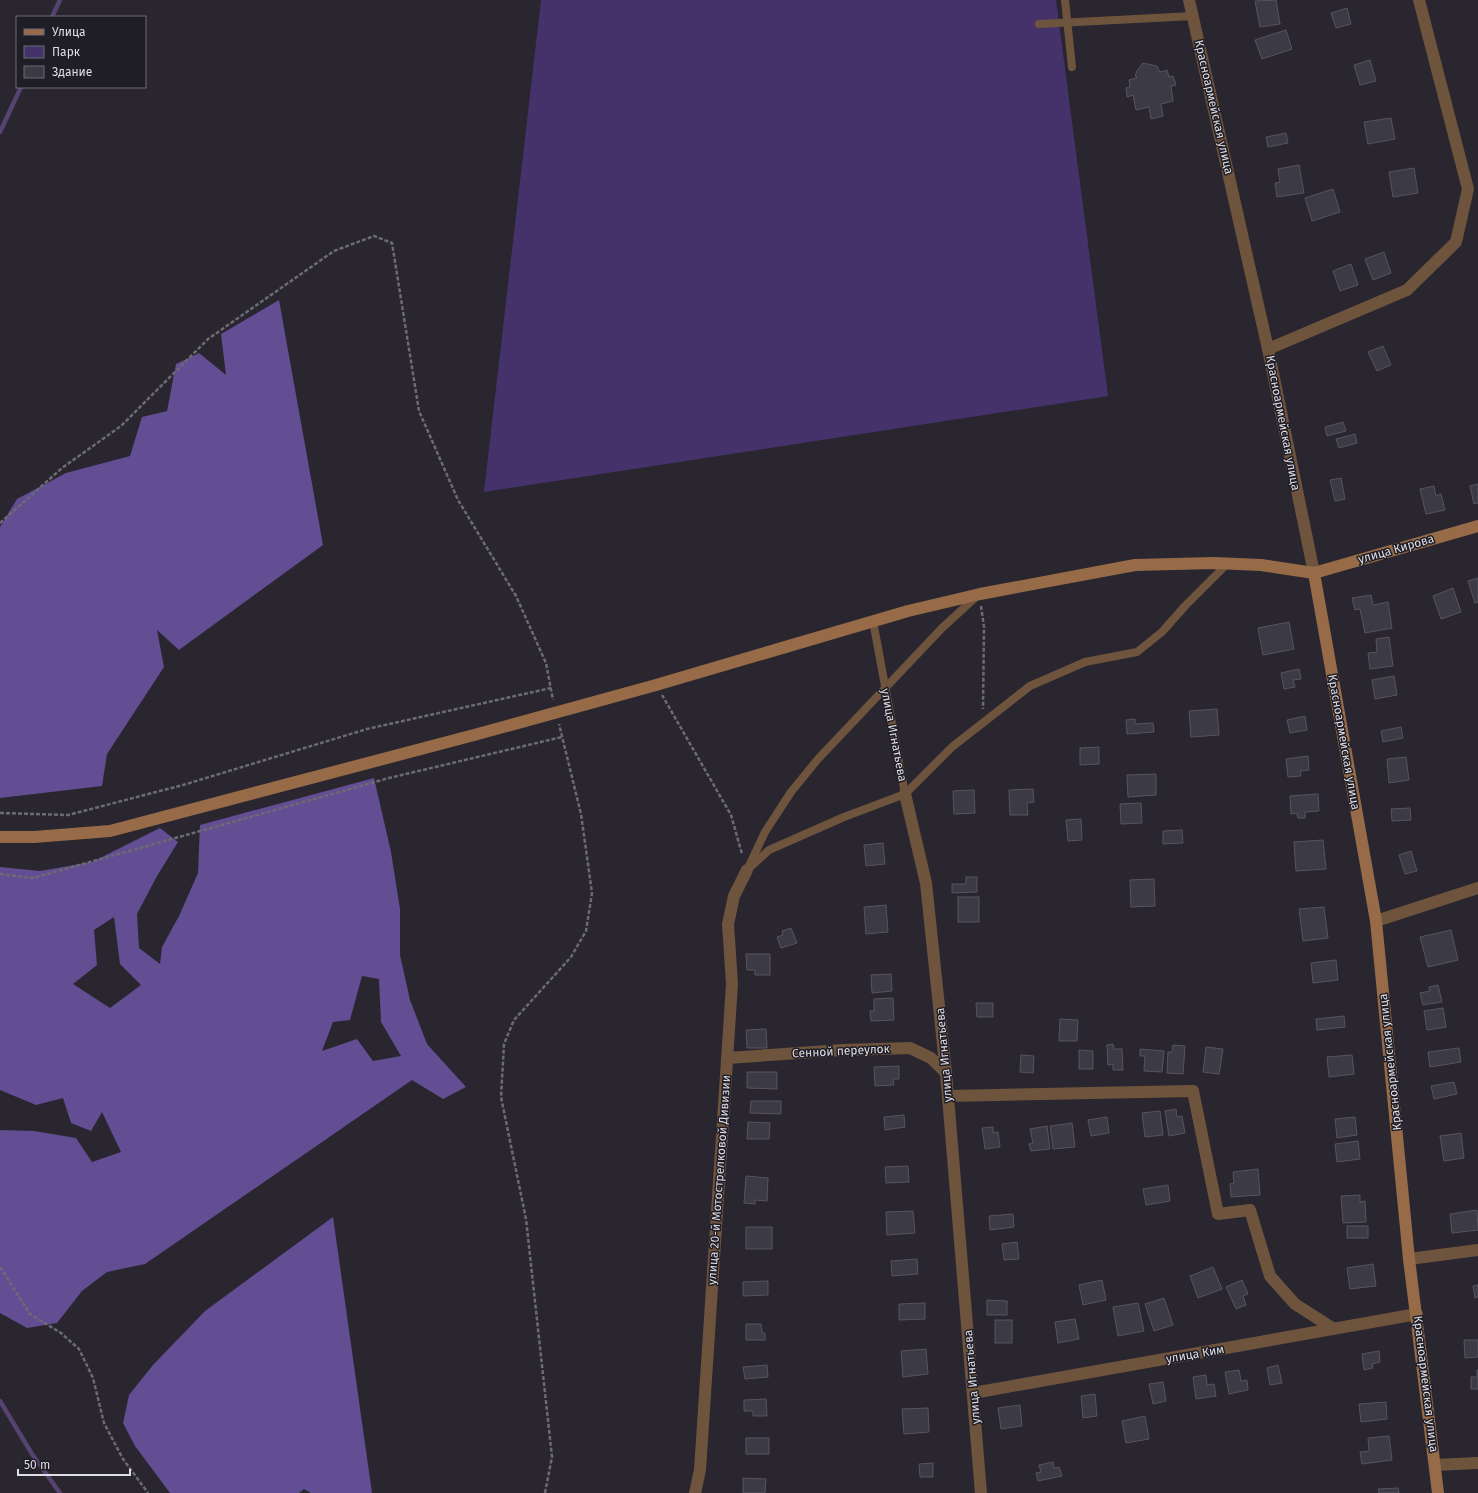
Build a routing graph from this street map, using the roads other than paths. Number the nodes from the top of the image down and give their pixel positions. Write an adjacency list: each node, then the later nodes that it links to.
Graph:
1 (1065, 0): 5 (lane)
2 (1189, 0): 4 (street, Красноармейская улица)
3 (1419, 0): 8 (street)
4 (1193, 16): 5 (lane); 8 (street, Красноармейская улица)
5 (1068, 23): 6 (lane); 7 (lane)
6 (1039, 24)
7 (1072, 67)
8 (1268, 349): 11 (street, Красноармейская улица)
9 (1478, 526): 11 (street, улица Кирова)
10 (1227, 564): 11 (street); 12 (street); 15 (lane)
11 (1314, 573): 19 (street, Красноармейская улица)
12 (980, 594): 13 (street); 14 (lane)
13 (873, 621): 14 (lane, улица Игнатьева); 16 (street)
14 (885, 688): 15 (lane, улица Игнатьева); 17 (lane)
15 (905, 794): 17 (lane); 21 (street, улица Игнатьева)
16 (0, 837)
17 (746, 870): 20 (street, улица 20-й Мотострелковой Дивизии)
18 (1478, 888): 19 (street)
19 (1376, 922): 24 (street, Красноармейская улица)
20 (727, 1058): 21 (street, Сенной переулок); 30 (street, улица 20-й Мотострелковой Дивизии)
21 (946, 1073): 22 (street, улица Игнатьева)
22 (948, 1096): 26 (street); 27 (street, улица Игнатьева)
23 (1478, 1250): 24 (street)
24 (1409, 1259): 25 (street, Красноармейская улица)
25 (1417, 1314): 26 (street, улица Ким); 29 (street, Красноармейская улица)
26 (1334, 1329): 27 (street, улица Ким)
27 (973, 1393): 31 (street, улица Игнатьева)
28 (1478, 1463): 29 (street)
29 (1436, 1465): 32 (street, Красноармейская улица)
30 (695, 1493)
31 (981, 1493)
32 (1438, 1493)

